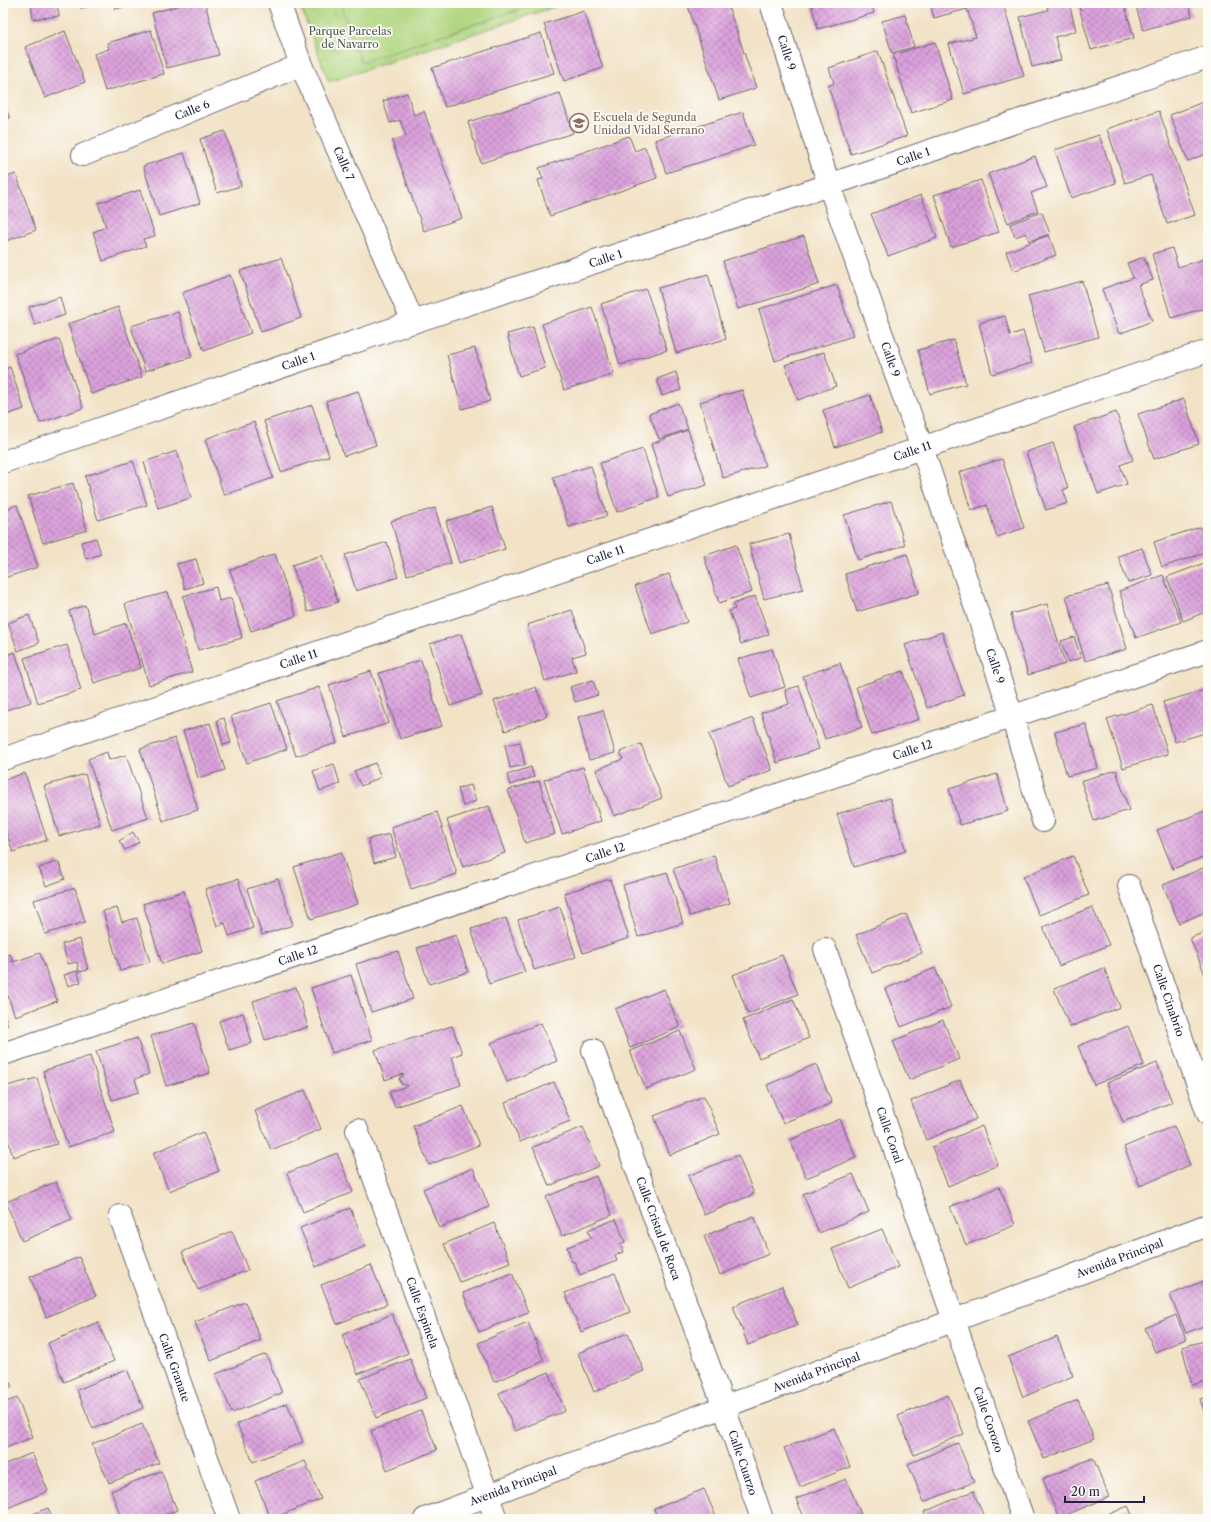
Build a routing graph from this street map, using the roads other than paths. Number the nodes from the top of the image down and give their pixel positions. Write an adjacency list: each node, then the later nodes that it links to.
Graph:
1 (279, 3): 4 (street, Calle 7)
2 (771, 3): 6 (street, Calle 9)
3 (1208, 57): 6 (street, Calle 1)
4 (301, 65): 5 (street, Calle 6); 7 (street, Calle 7)
5 (83, 155)
6 (830, 185): 7 (street, Calle 1); 9 (street, Calle 9)
7 (413, 322): 10 (street, Calle 1)
8 (1208, 351): 9 (street, Calle 11)
9 (922, 448): 12 (street, Calle 9); 13 (street, Calle 11)
10 (3, 462)
11 (1208, 651): 12 (street, Calle 12)
12 (1012, 716): 14 (street, Calle 9); 18 (street, Calle 12)
13 (3, 759)
14 (1043, 821)
15 (1129, 886): 19 (street, Calle Cinabrio)
16 (825, 949): 23 (street, Calle Coral)
17 (593, 1050): 24 (street, Calle Cristal de Roca)
18 (3, 1054)
19 (1208, 1114)
20 (357, 1130): 25 (street, Calle Espinela)
21 (120, 1216): 26 (street, Calle Granate)
22 (1208, 1225): 23 (street, Avenida Principal)
23 (954, 1320): 24 (street, Avenida Principal); 30 (street, Calle Corozo)
24 (724, 1407): 25 (street, Avenida Principal); 29 (street, Calle Cuarzo)
25 (488, 1495): 27 (street, Avenida Principal); 28 (street, Calle Espinela)
26 (229, 1519)
27 (425, 1519)
28 (496, 1519)
29 (762, 1519)
30 (1023, 1519)

